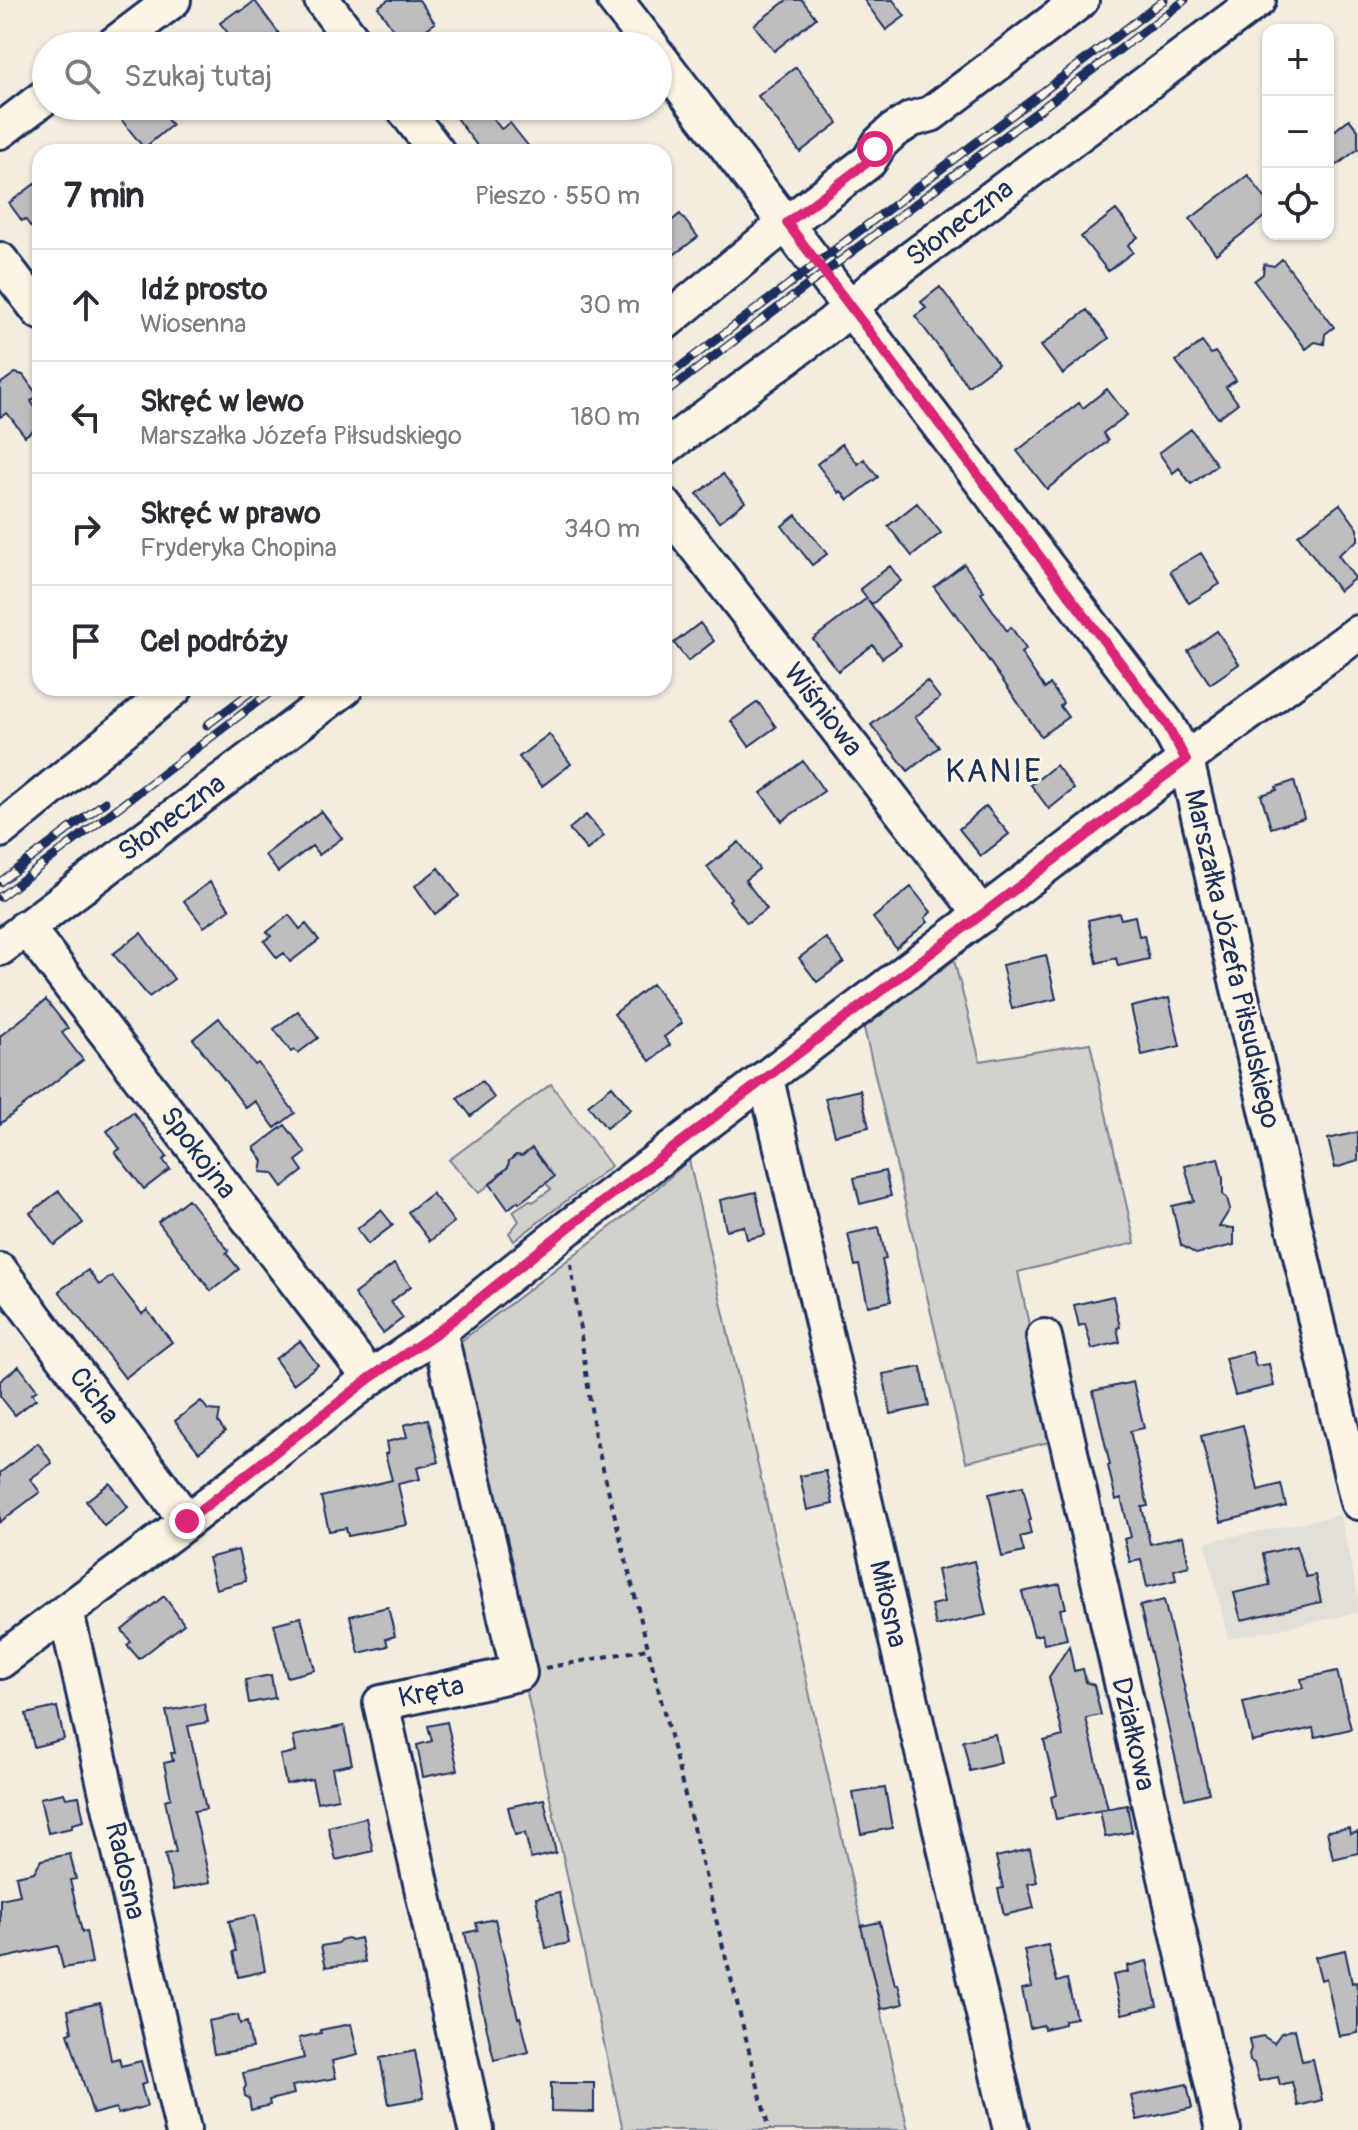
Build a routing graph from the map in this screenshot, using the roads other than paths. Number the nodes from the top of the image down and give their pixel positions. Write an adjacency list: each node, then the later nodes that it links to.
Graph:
1 (173, 0): 6 (street)
2 (322, 0): 7 (street)
3 (615, 0): 8 (street)
4 (1081, 0): 14 (street)
5 (1258, 0): 17 (street, Słoneczna)
6 (131, 32)
7 (346, 32)
8 (640, 32)
9 (672, 74): 14 (street, Marszałka Józefa Piłsudskiego)
10 (32, 107): 12 (street)
11 (413, 120): 13 (street)
12 (0, 131)
13 (431, 144)
14 (787, 223): 17 (street, Marszałka Józefa Piłsudskiego); 18 (street)
15 (0, 260): 16 (street)
16 (32, 302)
17 (851, 308): 19 (street, Słoneczna); 24 (street, Marszałka Józefa Piłsudskiego)
18 (672, 316)
19 (672, 442)
20 (672, 515): 26 (street, Wiśniowa)
21 (1358, 633): 24 (street)
22 (165, 696): 25 (street)
23 (334, 696): 27 (street, Słoneczna)
24 (1186, 760): 26 (street); 33 (street, Marszałka Józefa Piłsudskiego)
25 (0, 830)
26 (982, 915): 28 (street)
27 (13, 937): 32 (street, Spokojna)
28 (766, 1079): 30 (street); 39 (street, Miłosna)
29 (0, 1271): 34 (street, Cicha)
30 (439, 1331): 32 (street); 38 (street, Kręta)
31 (1044, 1337): 40 (street, Działkowa)
32 (370, 1378): 34 (street)
33 (1358, 1502)
34 (187, 1521): 35 (street)
35 (66, 1612): 36 (street); 37 (street, Radosna)
36 (0, 1661)
37 (183, 2130)
38 (476, 2130)
39 (1011, 2130)
40 (1223, 2130)

